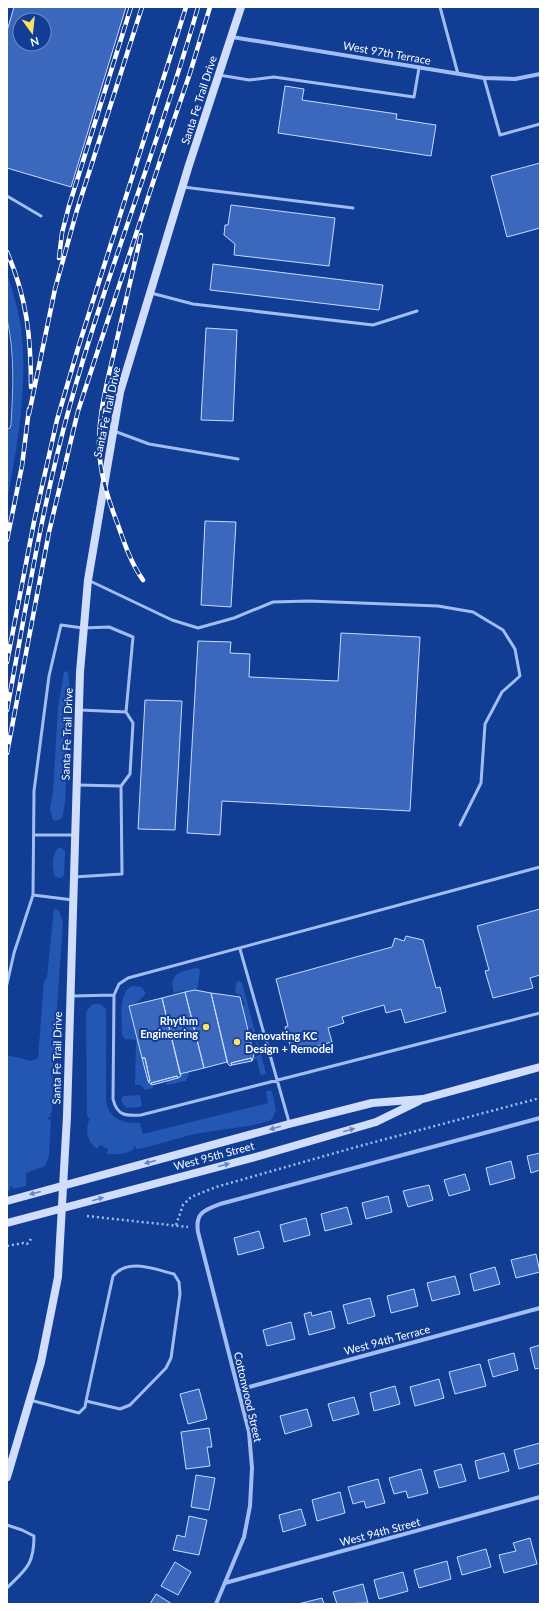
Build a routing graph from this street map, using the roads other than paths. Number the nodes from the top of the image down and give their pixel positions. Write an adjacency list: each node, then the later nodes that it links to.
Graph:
1 (241, 7): 3 (main road, Santa Fe Trail Drive)
2 (440, 7): 5 (lane)
3 (232, 37): 4 (street, West 97th Terrace); 7 (main road, Santa Fe Trail Drive)
4 (419, 68): 5 (street, West 97th Terrace); 7 (lane)
5 (458, 74): 8 (street, West 97th Terrace)
6 (540, 74): 8 (street, West 97th Terrace)
7 (219, 75): 10 (main road, Santa Fe Trail Drive)
8 (484, 78): 9 (lane)
9 (540, 124)
10 (182, 187): 12 (lane); 14 (main road, Santa Fe Trail Drive)
11 (7, 196): 13 (lane)
12 (354, 208)
13 (41, 216)
14 (150, 293): 15 (lane); 16 (main road, Santa Fe Trail Drive)
15 (417, 311)
16 (114, 431): 17 (lane); 18 (main road, Santa Fe Trail Drive)
17 (238, 459)
18 (88, 580): 19 (main road, Santa Fe Trail Drive); 24 (lane)
19 (83, 628): 20 (main road, Santa Fe Trail Drive); 21 (lane); 25 (lane)
20 (78, 710): 21 (lane); 22 (main road, Santa Fe Trail Drive)
21 (126, 712): 23 (lane)
22 (76, 784): 23 (lane); 26 (main road, Santa Fe Trail Drive)
23 (121, 786): 28 (lane)
24 (460, 825)
25 (34, 835): 26 (lane); 29 (lane)
26 (75, 835): 28 (main road, Santa Fe Trail Drive)
27 (540, 867): 31 (lane)
28 (74, 876): 30 (main road, Santa Fe Trail Drive)
29 (33, 895): 30 (lane); 32 (lane)
30 (74, 900): 34 (main road, Santa Fe Trail Drive)
31 (240, 949): 33 (lane); 37 (lane)
32 (7, 984)
33 (114, 995): 34 (lane); 37 (lane)
34 (70, 996): 41 (main road, Santa Fe Trail Drive)
35 (540, 1013): 37 (lane)
36 (540, 1067): 38 (main road, West 95th Street)
37 (277, 1081): 40 (lane)
38 (423, 1098): 40 (main road, West 95th Street); 43 (main road, West 95th Street, one-way to 38)
39 (540, 1118): 46 (street, Cottonwood Street)
40 (290, 1124): 41 (main road, West 95th Street, one-way to 41)
41 (62, 1186): 42 (main road, West 95th Street, one-way to 42); 43 (main road, Santa Fe Trail Drive)
42 (7, 1201)
43 (61, 1209): 44 (main road, West 95th Street); 47 (main road, Santa Fe Trail Drive)
44 (7, 1223)
45 (540, 1308): 46 (street, West 94th Terrace)
46 (238, 1390): 52 (street, Cottonwood Street)
47 (30, 1400): 48 (lane); 49 (main road, Santa Fe Trail Drive)
48 (86, 1401): 48 (lane)
49 (7, 1477)
50 (540, 1497): 52 (street, West 94th Street)
51 (7, 1525): 53 (lane)
52 (225, 1583): 54 (street, Cottonwood Street)
53 (7, 1588)
54 (216, 1604)

